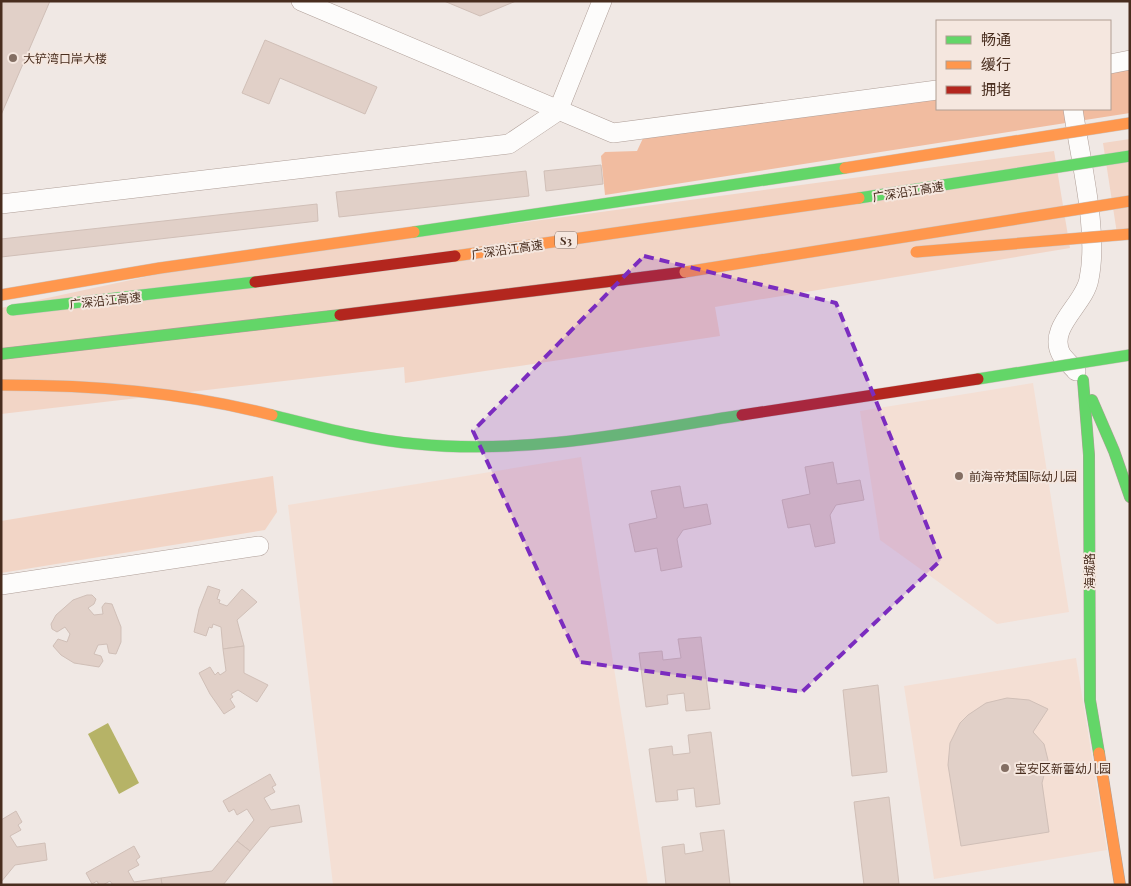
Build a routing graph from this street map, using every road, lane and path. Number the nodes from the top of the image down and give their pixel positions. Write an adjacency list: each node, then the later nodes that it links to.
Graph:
1 (302, 1): 7 (street)
2 (602, 1): 7 (street)
3 (1130, 60): 4 (street)
4 (1111, 64)
5 (936, 90): 7 (street)
6 (1073, 110): 20 (street)
7 (558, 111): 11 (street)
8 (1130, 123): 16 (main road, bridge)
9 (1130, 156): 17 (main road, 广深沿江高速 / S3, bridge)
10 (1130, 201): 15 (main road, bridge)
11 (1, 204)
12 (1130, 234): 13 (main road, bridge)
13 (908, 252)
14 (860, 256): 15 (main road, bridge)
15 (685, 272): 18 (main road)
16 (1, 295)
17 (1, 312)
18 (1, 354)
19 (1130, 354): 21 (main road, bridge)
20 (1084, 380): 22 (main road); 25 (main road, 海城路)
21 (1, 384)
22 (1130, 497)
23 (259, 546): 24 (street)
24 (1, 585)
25 (1120, 885)

